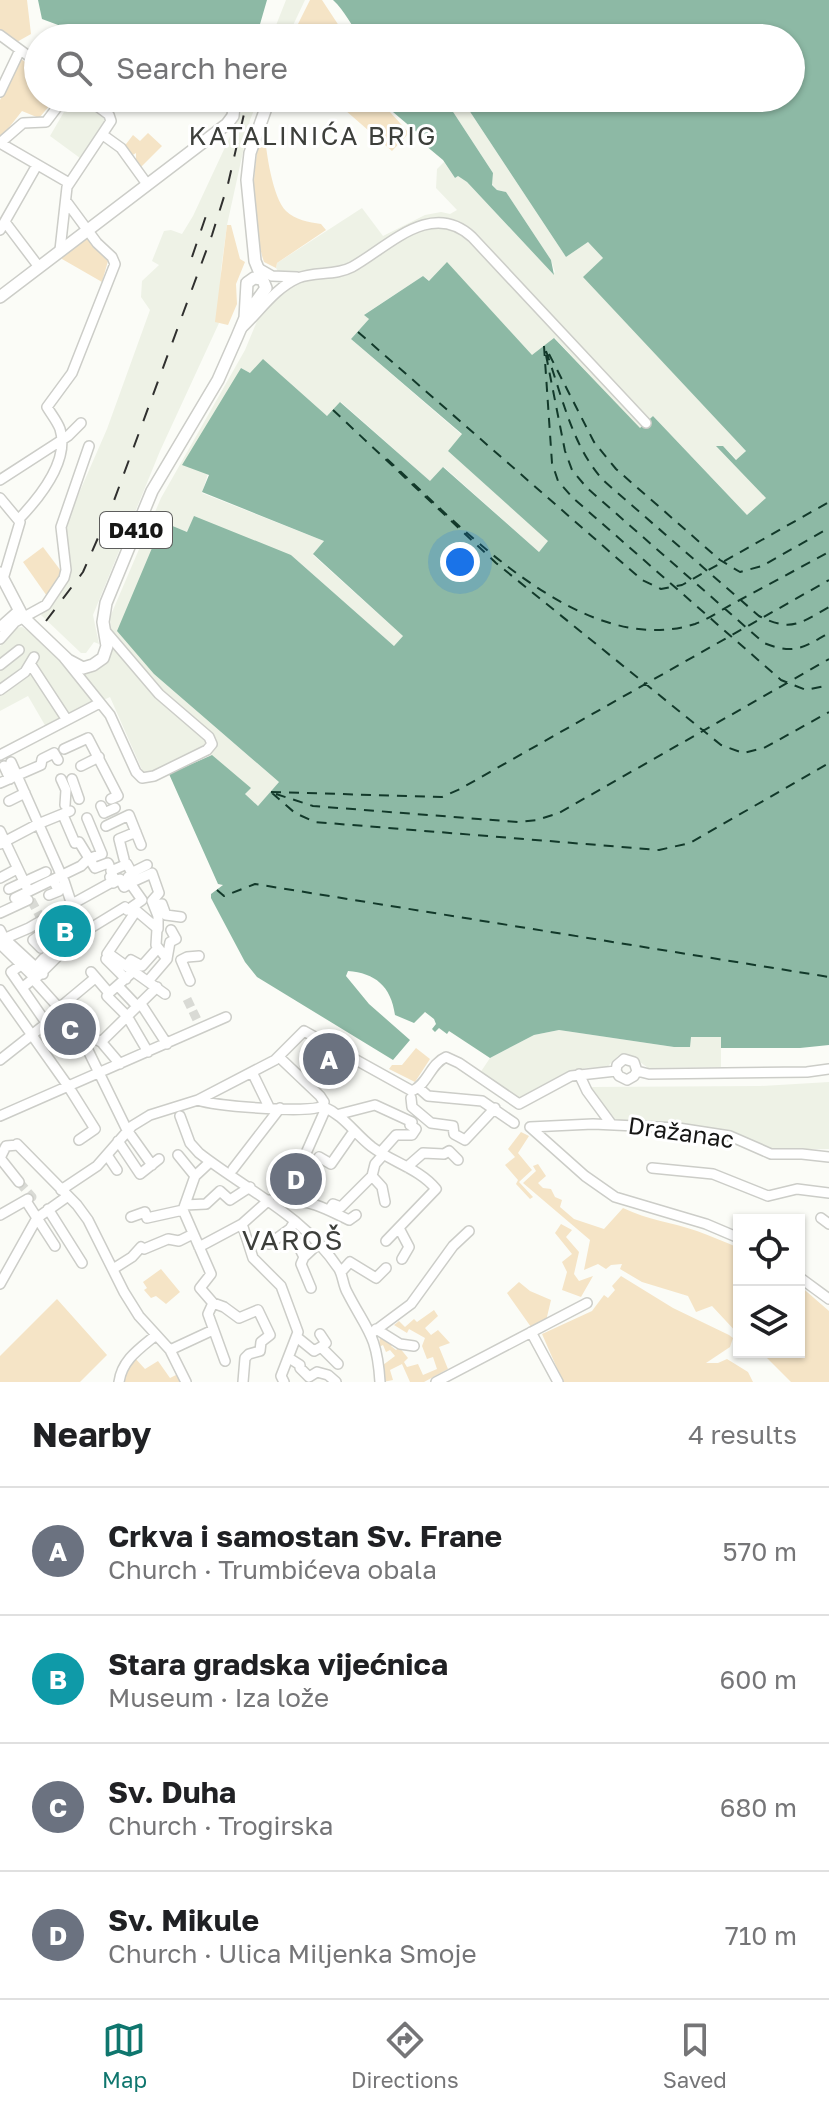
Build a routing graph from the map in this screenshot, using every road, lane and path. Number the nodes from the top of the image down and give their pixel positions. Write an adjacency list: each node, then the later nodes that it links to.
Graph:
1 (0, 35): 2 (street)
2 (20, 50): 3 (street); 4 (street)
3 (24, 53)
4 (0, 92)
5 (54, 112): 10 (street)
6 (105, 112): 9 (street)
7 (233, 112): 13 (main road)
8 (265, 112): 18 (main road)
9 (103, 135): 12 (street); 13 (street)
10 (0, 143): 11 (street)
11 (37, 165): 12 (street); 15 (street)
12 (69, 183): 14 (street)
13 (147, 184): 16 (main road)
14 (66, 201): 16 (street); 17 (street)
15 (3, 226): 19 (street)
16 (87, 229): 17 (main road); 27 (street)
17 (60, 250): 19 (main road)
18 (255, 264): 20 (street); 21 (main road)
19 (39, 267): 22 (main road)
20 (300, 277): 24 (street); 26 (street)
21 (262, 279): 23 (main road, D410); 23 (main road, D410)
22 (0, 297)
23 (245, 318): 24 (main road, D410)
24 (240, 330): 34 (main road, D410)
25 (81, 423): 27 (street)
26 (646, 423)
27 (62, 440): 29 (street); 31 (street)
28 (89, 446): 33 (street)
29 (0, 480)
30 (0, 498): 31 (street)
31 (19, 519): 32 (street)
32 (1, 576): 33 (main road)
33 (21, 614): 35 (street); 36 (street); 38 (main road)
34 (103, 626): 38 (main road, D410); 38 (street)
35 (0, 627)
36 (0, 639)
37 (19, 650): 39 (street)
38 (64, 656)
39 (0, 665)
40 (0, 690): 42 (street)
41 (96, 705): 42 (street)
42 (67, 720): 45 (street)
43 (69, 746): 44 (street)
44 (99, 757): 47 (street); 54 (street)
45 (4, 758): 48 (street)
46 (58, 760): 48 (street)
47 (81, 766)
48 (9, 779): 49 (street)
49 (25, 793): 51 (street); 55 (street)
50 (79, 799): 52 (street)
51 (9, 801)
52 (66, 813): 55 (street); 62 (street)
53 (87, 818): 62 (street)
54 (121, 819): 57 (street); 58 (street)
55 (39, 824): 59 (street); 69 (street)
56 (2, 826): 59 (street)
57 (106, 826)
58 (136, 832): 60 (street); 61 (street)
59 (2, 843): 65 (street)
60 (141, 845)
61 (124, 859)
62 (91, 860): 63 (street); 69 (street)
63 (109, 865)
64 (147, 865): 70 (street)
65 (17, 869): 68 (street); 72 (street)
66 (164, 870): 67 (street)
67 (153, 875): 70 (street); 74 (street)
68 (0, 878)
69 (58, 878): 71 (street); 72 (street); 73 (street)
70 (131, 880): 71 (street); 71 (street); 75 (street)
71 (112, 882)
72 (23, 892): 76 (street)
73 (49, 895)
74 (155, 905): 78 (street); 81 (street)
75 (131, 908): 81 (street); 82 (street); 87 (street)
76 (0, 913)
77 (55, 913): 80 (street)
78 (166, 915): 79 (street); 83 (street)
79 (181, 917)
80 (29, 928): 84 (street); 85 (street)
81 (158, 928): 83 (street); 86 (street)
82 (89, 929)
83 (171, 930): 89 (street)
84 (1, 938): 90 (street); 92 (street)
85 (55, 945): 92 (street); 92 (street)
86 (158, 948): 89 (street); 91 (street)
87 (107, 955): 91 (street); 94 (street)
88 (199, 956): 93 (street)
89 (167, 959): 95 (street)
90 (21, 965): 92 (street); 96 (street)
91 (131, 968): 94 (street); 95 (street)
92 (37, 975): 96 (street); 101 (street)
93 (190, 981)
94 (122, 983): 98 (street); 99 (street)
95 (157, 987): 99 (street)
96 (22, 988): 100 (street)
97 (0, 990): 102 (street)
98 (109, 993): 101 (street); 103 (street)
99 (139, 1005): 103 (street); 109 (street)
100 (35, 1006): 102 (street); 105 (street)
101 (61, 1011): 105 (street); 106 (street)
102 (18, 1016): 107 (street)
103 (127, 1016): 108 (street); 111 (street)
104 (226, 1017): 109 (street)
105 (47, 1024): 107 (street)
106 (82, 1032): 108 (street); 110 (street); 119 (street)
107 (32, 1036): 113 (street); 121 (street)
108 (102, 1043): 114 (street)
109 (167, 1044): 111 (street)
110 (62, 1046)
111 (150, 1052): 114 (street)
112 (279, 1057): 118 (street); 122 (street); 125 (street)
113 (0, 1060)
114 (120, 1064): 119 (street)
115 (829, 1069): 117 (street)
116 (616, 1071): 117 (street); 117 (street); 120 (street)
117 (637, 1071)
118 (252, 1072): 124 (street); 126 (street)
119 (100, 1073): 121 (street); 133 (street)
120 (579, 1074): 122 (street); 132 (street)
121 (68, 1086): 128 (street); 135 (street)
122 (419, 1088): 127 (street)
123 (411, 1098): 127 (street)
124 (198, 1100): 126 (street); 133 (street)
125 (324, 1107): 126 (street); 129 (street); 145 (street)
126 (274, 1108): 148 (street)
127 (495, 1108): 131 (street)
128 (1, 1113)
129 (340, 1114): 134 (street); 138 (street)
130 (180, 1116): 137 (street)
131 (514, 1123)
132 (612, 1125): 140 (street, Dražanac); 172 (street, Dražanac)
133 (127, 1130): 136 (street); 136 (street)
134 (354, 1131): 138 (street); 144 (street)
135 (79, 1140)
136 (118, 1141): 139 (street)
137 (190, 1143): 143 (street); 151 (street)
138 (382, 1154): 146 (street); 152 (street)
139 (107, 1155): 149 (street); 155 (street)
140 (829, 1157)
141 (0, 1158): 153 (street); 155 (street)
142 (458, 1160): 146 (street)
143 (210, 1162): 151 (street); 154 (street)
144 (331, 1164): 145 (street); 150 (street)
145 (313, 1166): 157 (street)
146 (407, 1167): 169 (street)
147 (652, 1168): 156 (street)
148 (233, 1169)
149 (117, 1170)
150 (337, 1174)
151 (195, 1176): 160 (street)
152 (372, 1176): 158 (street); 162 (street)
153 (19, 1182)
154 (250, 1187): 159 (street); 160 (street)
155 (65, 1193): 161 (street); 182 (street)
156 (829, 1193)
157 (289, 1199): 159 (street); 162 (street)
158 (385, 1202)
159 (274, 1203): 167 (street); 168 (street)
160 (184, 1208): 165 (street); 171 (street)
161 (48, 1209): 166 (street); 180 (street)
162 (329, 1210): 164 (street)
163 (0, 1215): 166 (street)
164 (356, 1215)
165 (131, 1217)
166 (37, 1218): 175 (street); 185 (street)
167 (242, 1224): 176 (street); 178 (street)
168 (293, 1225): 174 (street); 177 (street); 178 (street)
169 (399, 1228): 173 (street); 179 (street)
170 (469, 1231): 191 (street)
171 (193, 1234): 176 (street); 182 (street)
172 (733, 1235)
173 (386, 1241)
174 (319, 1243): 177 (street); 183 (street)
175 (55, 1246)
176 (199, 1247): 188 (street)
177 (304, 1257): 186 (street)
178 (253, 1258): 195 (street)
179 (402, 1259)
180 (82, 1263)
181 (386, 1268): 183 (street)
182 (113, 1269): 194 (street)
183 (341, 1272): 191 (street)
184 (805, 1281): 187 (street)
185 (0, 1284)
186 (311, 1288)
187 (829, 1299)
188 (213, 1303): 190 (street); 204 (street)
189 (587, 1303): 192 (street)
190 (213, 1330): 198 (street); 200 (street)
191 (374, 1331): 196 (street); 207 (street)
192 (531, 1332): 208 (street); 209 (street)
193 (320, 1334): 197 (street)
194 (156, 1335): 198 (street); 202 (street)
195 (298, 1338): 197 (street); 199 (street)
196 (414, 1346)
197 (321, 1347): 201 (street)
198 (170, 1350): 203 (street)
199 (289, 1358): 205 (street); 206 (street)
200 (225, 1361)
201 (338, 1364)
202 (119, 1382)
203 (186, 1382)
204 (243, 1382)
205 (284, 1382)
206 (336, 1382)
207 (380, 1382)
208 (436, 1382)
209 (558, 1382)

